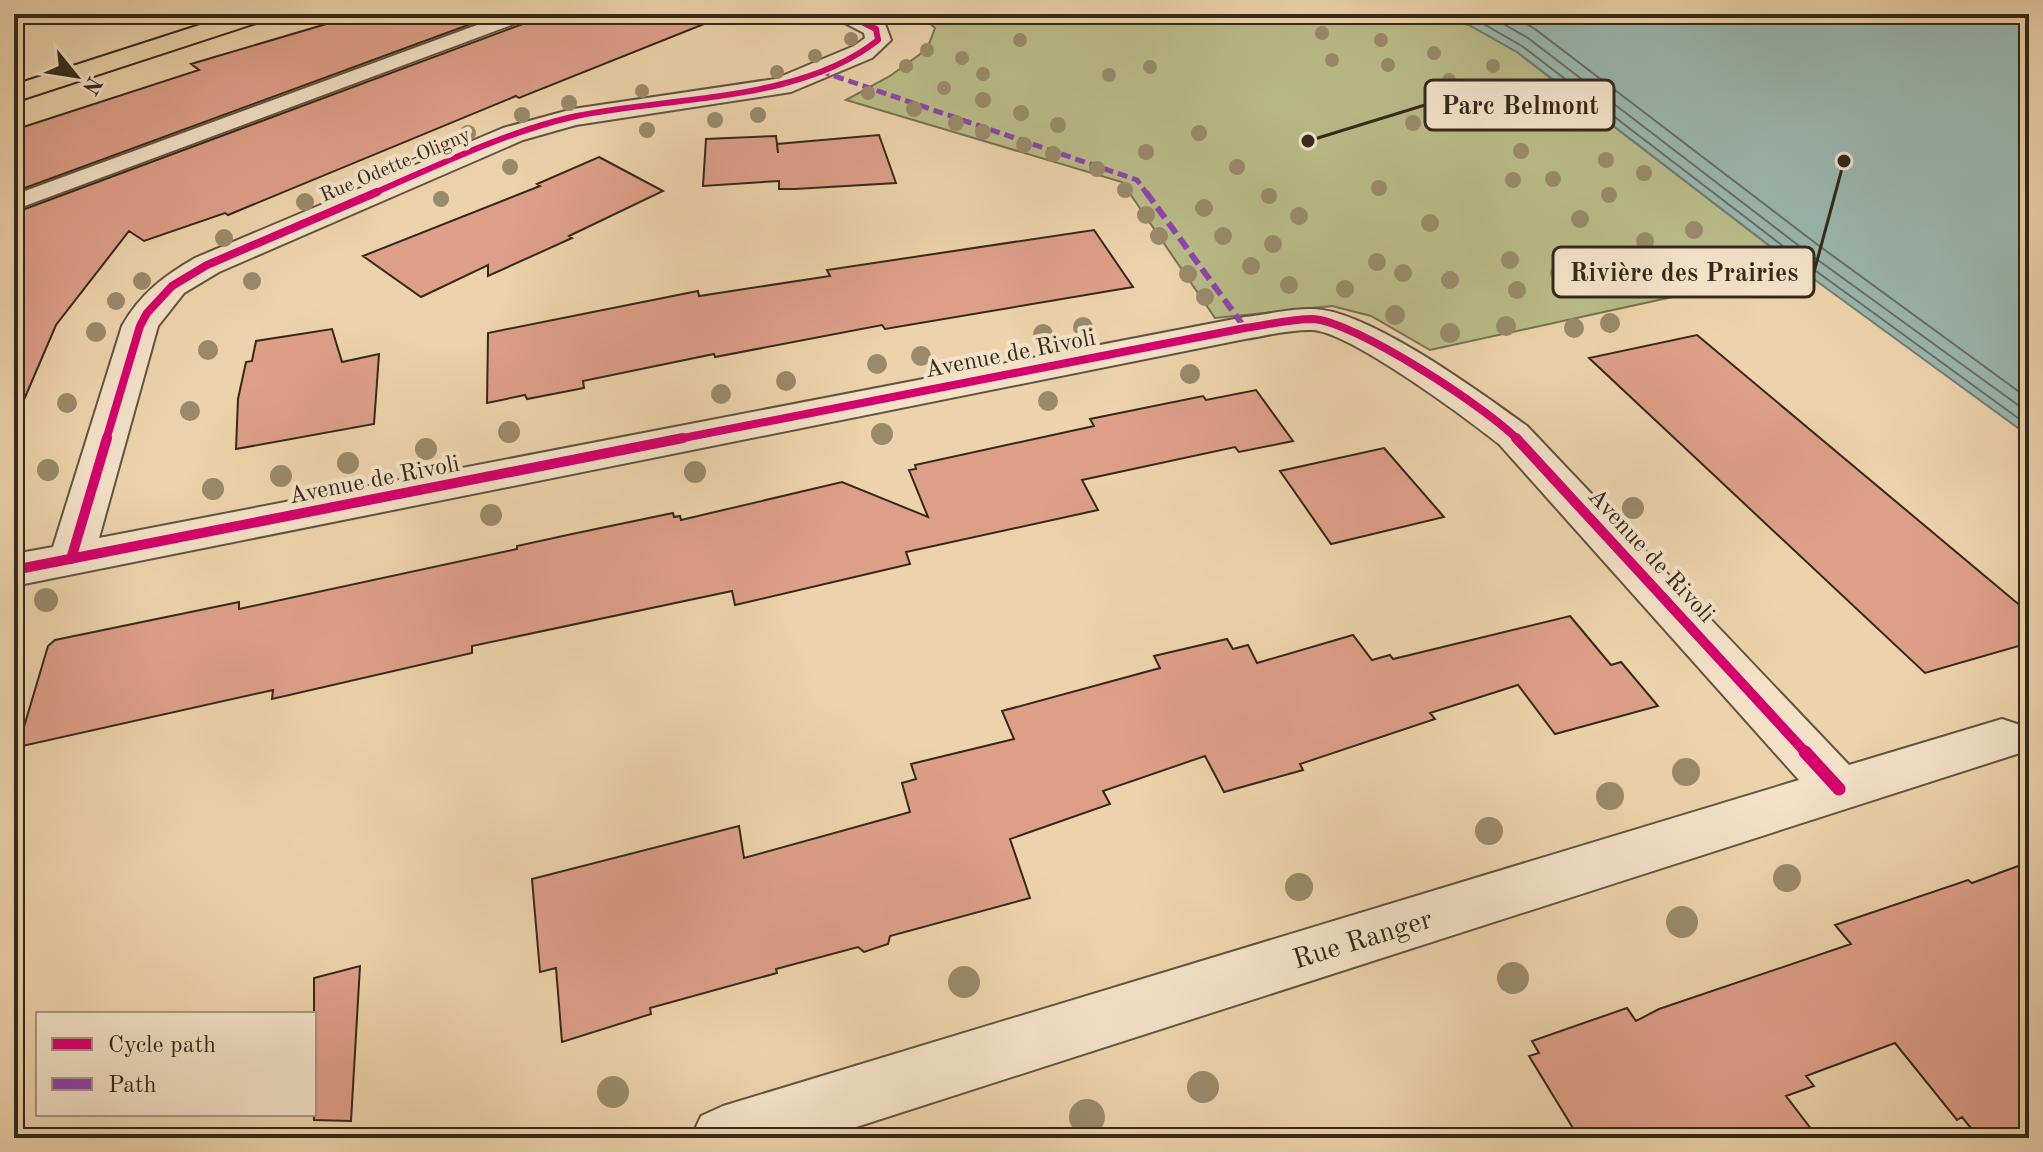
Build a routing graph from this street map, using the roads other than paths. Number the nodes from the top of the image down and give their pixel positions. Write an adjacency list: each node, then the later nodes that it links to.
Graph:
1 (259, 14): 4 (main road)
2 (524, 14): 5 (lane)
3 (846, 14): 6 (street, Rue Odette-Oligny)
4 (14, 94)
5 (14, 203)
6 (71, 559): 7 (street, Avenue de Rivoli); 9 (street, Avenue de Rivoli)
7 (14, 570)
8 (2002, 739): 9 (street, Rue Ranger)
9 (1839, 789): 10 (street, Rue Ranger)
10 (723, 1138)

